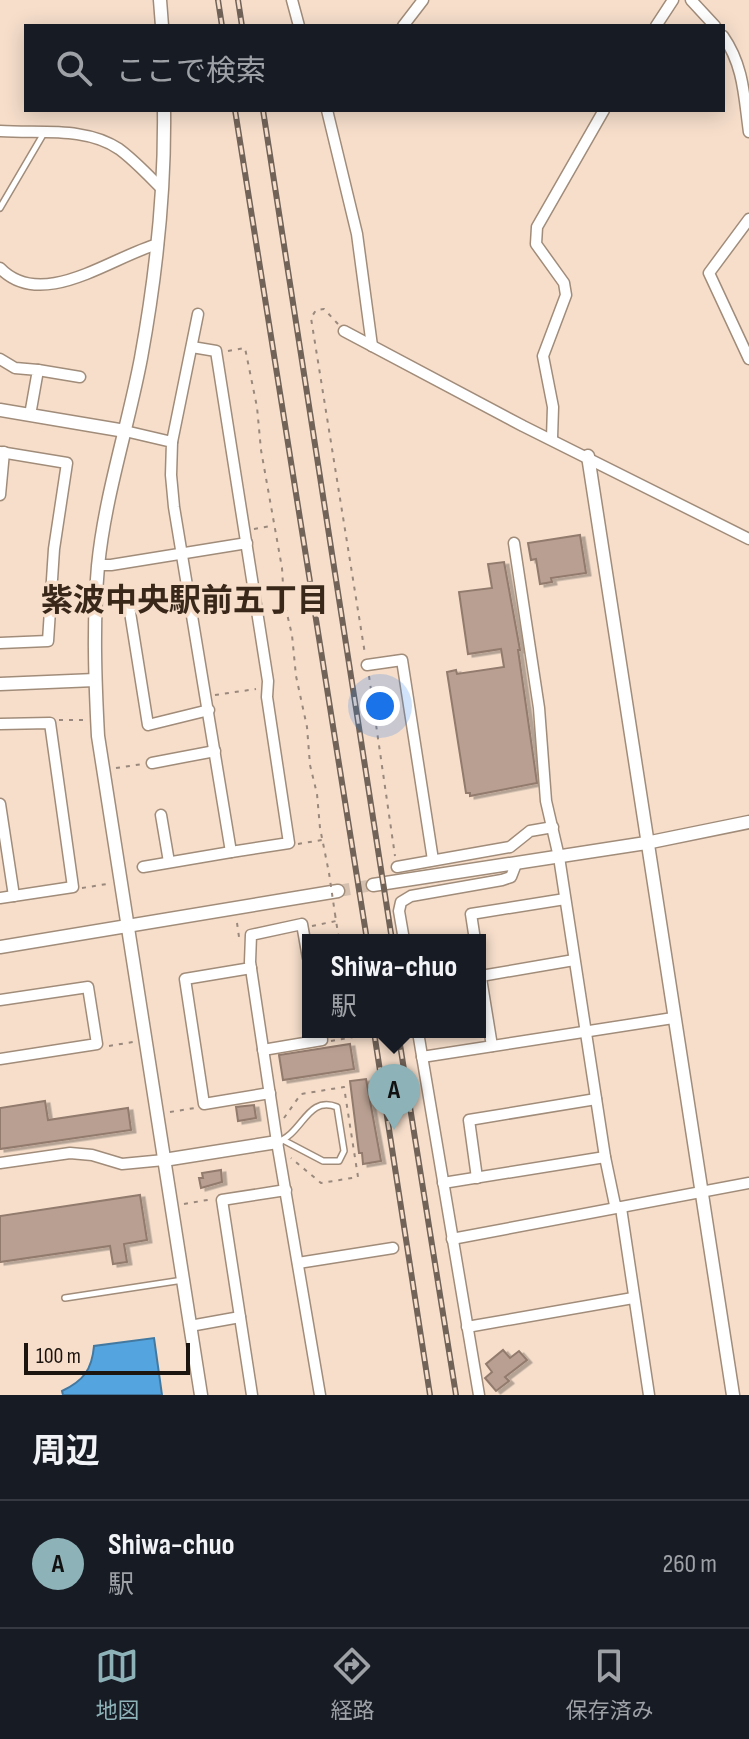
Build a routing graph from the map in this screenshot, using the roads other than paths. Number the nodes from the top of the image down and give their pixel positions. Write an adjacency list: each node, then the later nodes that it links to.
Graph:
1 (160, 0): 6 (street)
2 (292, 0): 7 (street)
3 (423, 0): 8 (street)
4 (673, 0): 9 (street)
5 (691, 0): 10 (street)
6 (162, 24)
7 (298, 24)
8 (405, 24)
9 (657, 24)
10 (713, 24)
11 (725, 39): 17 (street)
12 (164, 112): 18 (street)
13 (327, 112): 25 (street)
14 (603, 112): 34 (street)
15 (0, 131): 16 (street)
16 (45, 132): 18 (street); 19 (lane)
17 (749, 132)
18 (161, 188): 21 (street)
19 (0, 208)
20 (749, 219): 28 (street)
21 (158, 244): 22 (street); 33 (street)
22 (0, 268)
23 (198, 314): 26 (street)
24 (344, 331): 25 (street)
25 (372, 346): 34 (street)
26 (192, 347): 35 (street); 40 (street)
27 (0, 359): 29 (street)
28 (749, 359)
29 (38, 370): 30 (street); 32 (street)
30 (80, 377)
31 (0, 410): 32 (street)
32 (30, 415): 33 (street)
33 (125, 431): 35 (street); 43 (street)
34 (552, 438): 37 (street)
35 (172, 442): 42 (street)
36 (2, 452): 38 (street); 45 (street)
37 (588, 456): 39 (street); 57 (street)
38 (0, 495)
39 (749, 539)
40 (247, 543): 42 (street); 58 (street)
41 (514, 543): 56 (street)
42 (183, 553): 43 (street); 44 (street)
43 (99, 565): 47 (street)
44 (190, 596): 49 (street); 49 (street)
45 (0, 643)
46 (367, 665): 60 (street)
47 (95, 680): 48 (street); 70 (street)
48 (0, 684)
49 (209, 710): 51 (street)
50 (0, 724): 67 (street)
51 (215, 751): 52 (street); 58 (street)
52 (152, 763)
53 (0, 804): 67 (street)
54 (161, 815): 61 (street)
55 (749, 822): 57 (street)
56 (553, 827): 59 (street); 60 (street)
57 (646, 843): 59 (street); 80 (street)
58 (231, 852): 61 (street)
59 (559, 857): 62 (street); 69 (street)
60 (433, 860): 64 (street)
61 (169, 862): 63 (street)
62 (516, 864): 65 (street); 72 (street)
63 (143, 867)
64 (397, 867)
65 (373, 885)
66 (338, 891): 70 (street)
67 (14, 896): 68 (street)
68 (0, 898)
69 (565, 899): 73 (street); 75 (street)
70 (127, 928): 74 (street); 92 (street)
71 (304, 934): 76 (street)
72 (403, 934)
73 (474, 934)
74 (0, 947)
75 (574, 960): 77 (street); 81 (street)
76 (251, 968): 85 (street); 88 (street)
77 (486, 975)
78 (0, 1000): 87 (street)
79 (486, 1008): 84 (street)
80 (673, 1018): 81 (street); 98 (street)
81 (586, 1032): 84 (street); 89 (street)
82 (313, 1038): 85 (street)
83 (419, 1038): 86 (street)
84 (492, 1046): 86 (street)
85 (263, 1050): 88 (street)
86 (422, 1057): 95 (street)
87 (0, 1059)
88 (270, 1093): 90 (street)
89 (596, 1099): 91 (street); 94 (street)
90 (280, 1141): 90 (lane); 92 (street); 97 (street)
91 (605, 1157): 94 (street); 99 (street)
92 (164, 1160): 93 (street); 103 (street)
93 (0, 1163)
94 (477, 1178): 95 (street)
95 (443, 1183): 100 (street)
96 (749, 1183): 98 (street)
97 (286, 1190): 102 (street); 106 (street)
98 (699, 1191): 99 (street); 114 (street)
99 (621, 1208): 100 (street); 105 (street)
100 (452, 1239): 108 (street)
101 (393, 1248): 102 (street)
102 (298, 1263): 111 (street)
103 (183, 1279): 104 (lane); 107 (street)
104 (65, 1298)
105 (633, 1298): 108 (street); 113 (street)
106 (240, 1317): 107 (street); 110 (street)
107 (190, 1326): 109 (street)
108 (467, 1327): 112 (street)
109 (201, 1395)
110 (252, 1395)
111 (320, 1395)
112 (479, 1395)
113 (649, 1395)
114 (733, 1395)

